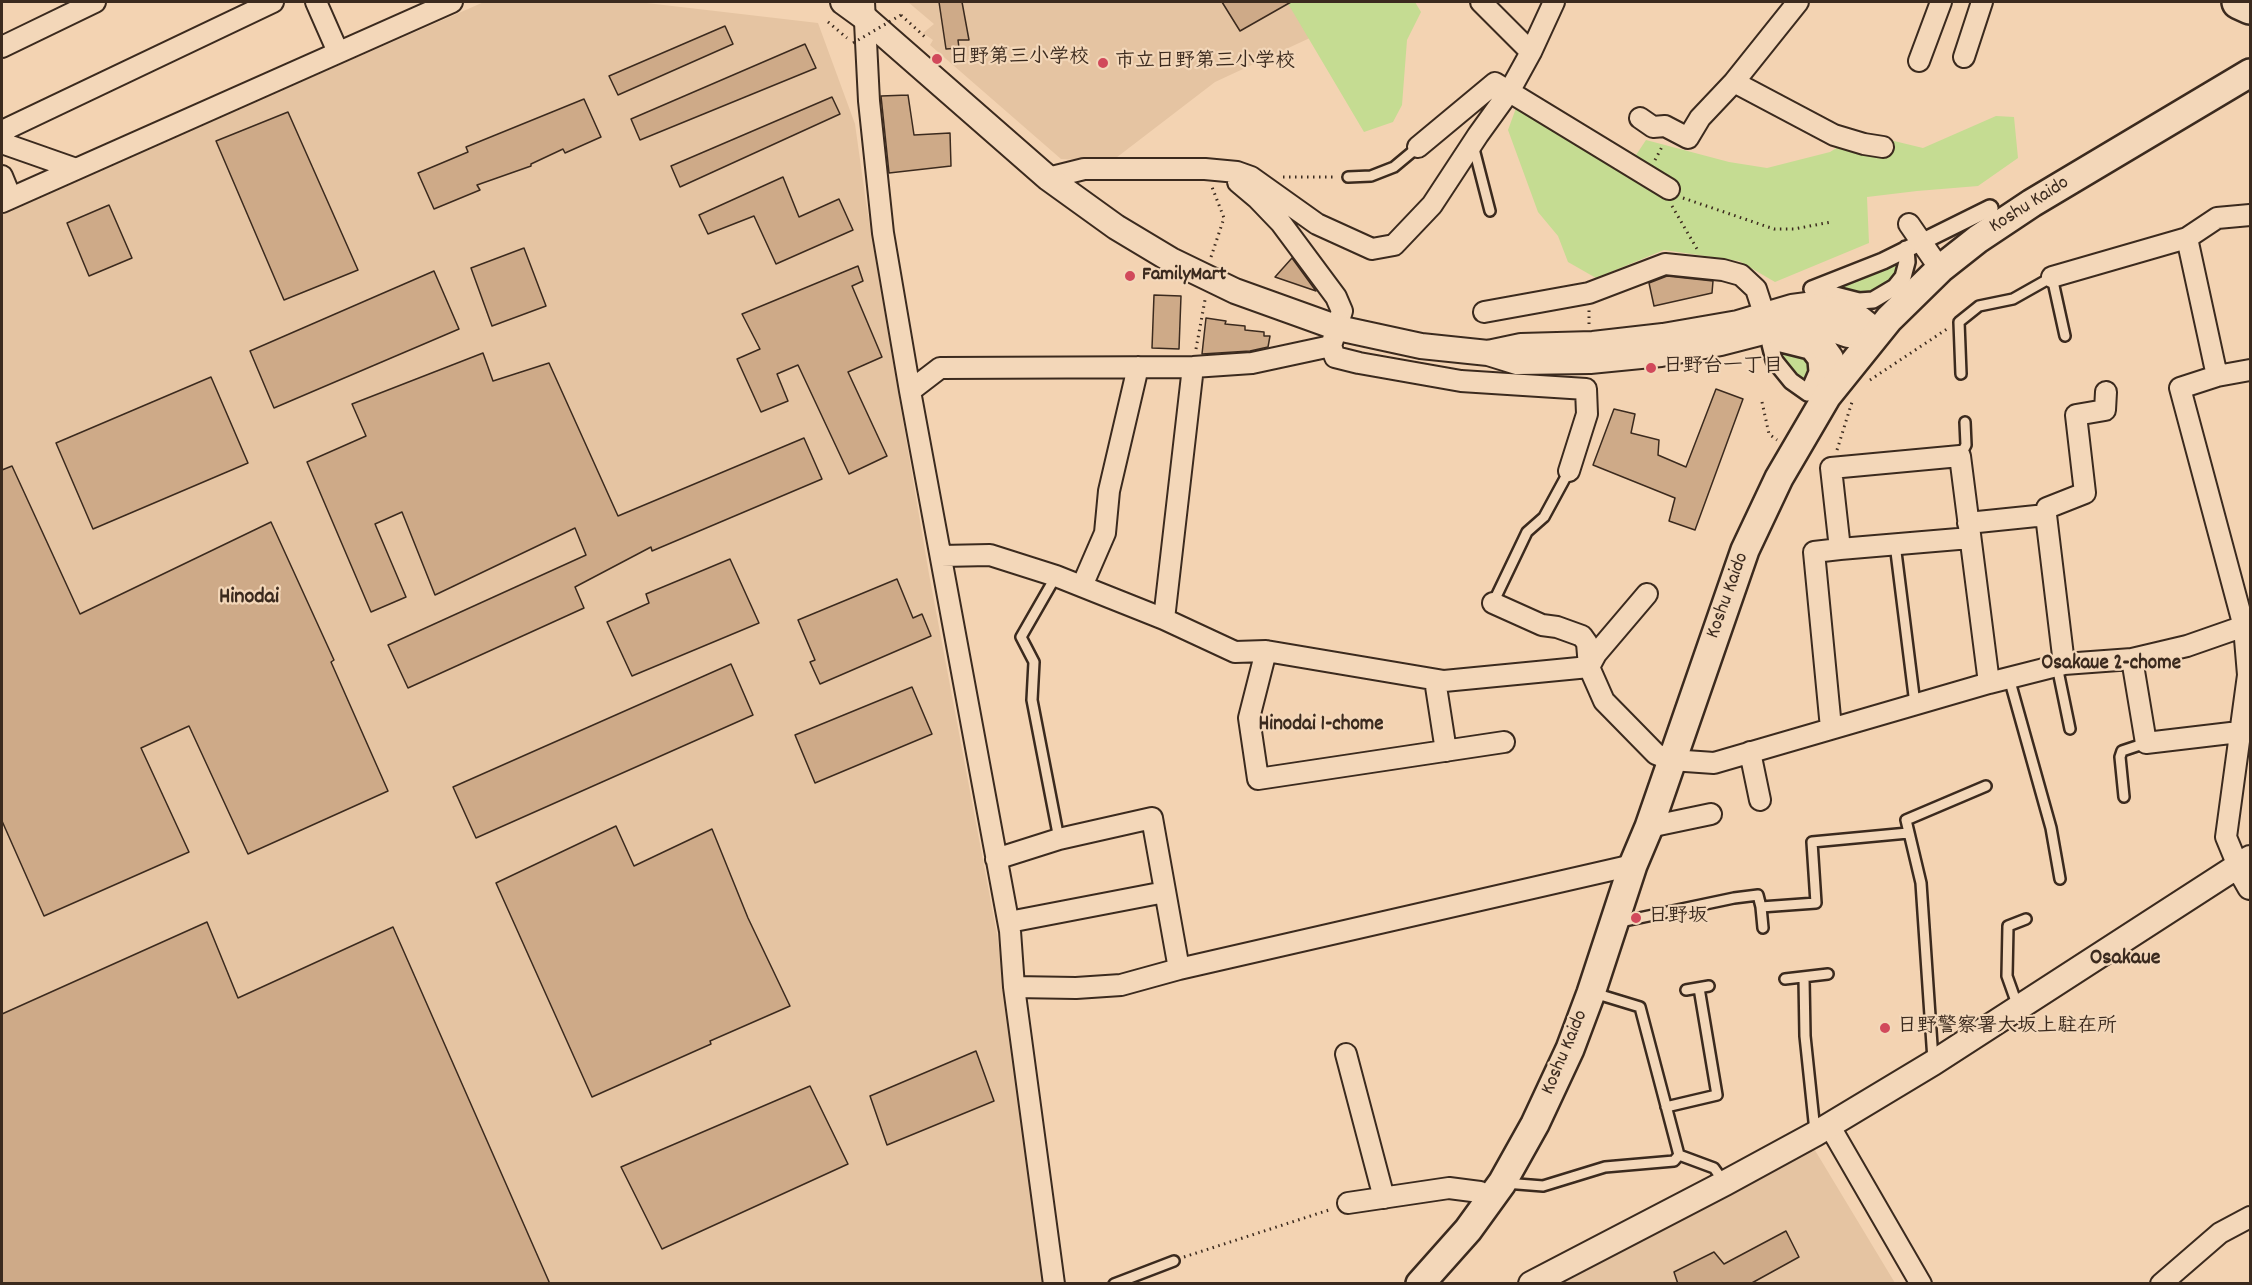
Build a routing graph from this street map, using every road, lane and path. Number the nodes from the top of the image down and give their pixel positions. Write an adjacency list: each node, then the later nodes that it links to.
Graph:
1 (95, 2): 16 (street)
2 (273, 2): 26 (street)
3 (315, 2): 17 (street)
4 (453, 2): 17 (street)
5 (843, 2): 13 (street)
6 (1481, 2): 18 (street)
7 (1554, 2): 18 (street)
8 (1798, 2): 22 (street)
9 (1941, 2): 20 (street)
10 (1982, 2): 19 (street)
11 (2239, 2): 12 (highway)
12 (2250, 7)
13 (865, 10): 36 (street); 63 (street)
14 (828, 22): 15 (path, bridge)
15 (925, 37)
16 (2, 47)
17 (338, 52): 31 (street)
18 (1531, 52): 23 (street)
19 (1964, 57)
20 (1919, 61)
21 (2250, 73): 48 (main road, Koshu Kaido)
22 (1734, 82): 25 (street); 30 (street)
23 (1509, 92): 28 (street); 29 (street); 37 (street)
24 (1640, 118): 25 (street)
25 (1672, 130): 37 (path)
26 (2, 131)
27 (2, 143): 31 (street)
28 (1472, 143): 34 (street); 40 (lane)
29 (1418, 147): 35 (lane)
30 (1884, 147)
31 (76, 169): 38 (street)
32 (1214, 169): 34 (street); 36 (street); 46 (path); 56 (street)
33 (2, 176): 38 (street)
34 (1251, 177): 35 (path)
35 (1348, 177)
36 (1048, 178): 56 (street)
37 (1669, 189): 42 (path); 47 (path)
38 (6, 200)
39 (1990, 208): 45 (street)
40 (1490, 211)
41 (2250, 215): 44 (street)
42 (1831, 222)
43 (1909, 224): 45 (street)
44 (2187, 238): 49 (street); 61 (street)
45 (1914, 245): 45 (street); 48 (street)
46 (1210, 257)
47 (1709, 269): 51 (street); 53 (street)
48 (1940, 269): 54 (main road, Koshu Kaido)
49 (2052, 277): 52 (lane); 55 (lane)
50 (1205, 300): 58 (path)
51 (1484, 312)
52 (1959, 322): 60 (lane); 62 (path)
53 (1768, 330): 54 (street); 56 (street); 65 (street)
54 (1875, 335): 65 (main road, Koshu Kaido)
55 (2065, 336)
56 (1334, 337): 58 (street); 71 (street)
57 (1138, 366): 58 (street); 63 (street); 78 (street)
58 (1193, 367): 81 (street)
59 (2250, 370): 61 (street)
60 (1961, 374)
61 (2217, 376): 82 (street)
62 (1865, 383)
63 (910, 391): 76 (street)
64 (2106, 392): 72 (street)
65 (1840, 398): 70 (path); 98 (main road, Koshu Kaido)
66 (1762, 402): 68 (path)
67 (1965, 422): 69 (lane)
68 (1779, 441)
69 (1960, 456): 70 (street); 73 (street)
70 (1831, 468): 75 (street)
71 (1569, 471): 80 (lane)
72 (2046, 515): 73 (street); 85 (street)
73 (1969, 530): 74 (street); 89 (street)
74 (1895, 544): 75 (street); 90 (lane)
75 (1840, 549): 91 (street)
76 (941, 556): 77 (street); 106 (street)
77 (1056, 576): 78 (street); 105 (lane)
78 (1082, 586): 81 (street)
79 (1647, 594): 86 (street)
80 (1493, 603): 86 (street)
81 (1164, 619): 83 (street)
82 (2247, 625): 84 (street); 95 (street)
83 (1266, 651): 88 (street); 96 (street)
84 (2132, 659): 85 (street); 94 (street)
85 (2060, 665): 87 (street); 92 (lane)
86 (1589, 667): 88 (street); 98 (street)
87 (2009, 678): 89 (street); 109 (lane)
88 (1435, 680): 96 (street)
89 (1989, 683): 90 (street)
90 (1915, 704): 91 (street)
91 (1831, 728): 97 (street)
92 (2070, 729)
93 (1504, 742): 96 (street)
94 (2146, 743): 95 (street); 100 (lane)
95 (2242, 743): 107 (street)
96 (1446, 751)
97 (1750, 752): 98 (street); 101 (street)
98 (1671, 760): 103 (main road, Koshu Kaido)
99 (1986, 786): 104 (lane)
100 (2124, 797)
101 (1760, 800)
102 (1712, 814): 103 (street)
103 (1649, 827): 108 (main road, Koshu Kaido)
104 (1908, 833): 112 (lane); 126 (lane)
105 (1059, 839): 106 (street); 111 (street)
106 (996, 859): 114 (street)
107 (2244, 862): 110 (street); 124 (street)
108 (1633, 865): 115 (main road, Koshu Kaido); 117 (street)
109 (2060, 879)
110 (2250, 887)
111 (1165, 892): 114 (street); 117 (street)
112 (1761, 907): 115 (lane); 116 (lane)
113 (2026, 919): 124 (lane)
114 (1009, 922): 121 (street)
115 (1614, 923): 123 (main road, Koshu Kaido)
116 (1763, 928)
117 (1179, 969): 121 (street)
118 (1828, 974): 119 (lane)
119 (1804, 978): 120 (lane); 128 (lane)
120 (1785, 979)
121 (1014, 987): 136 (street)
122 (1686, 990): 127 (lane)
123 (1591, 993): 127 (lane); 131 (main road, Koshu Kaido)
124 (2018, 1007): 126 (street)
125 (1346, 1054): 132 (street)
126 (1933, 1063): 128 (street)
127 (1666, 1107): 129 (lane)
128 (1822, 1129): 130 (street); 140 (street)
129 (1679, 1155): 130 (lane); 131 (lane)
130 (1725, 1183): 139 (street)
131 (1496, 1191): 132 (street); 138 (main road, Koshu Kaido)
132 (1384, 1198): 133 (street)
133 (1348, 1203): 135 (path)
134 (2250, 1217): 141 (street)
135 (1174, 1261): 137 (lane)
136 (1054, 1284)
137 (1114, 1284)
138 (1420, 1284)
139 (1531, 1284)
140 (1921, 1284)
141 (2161, 1284)

